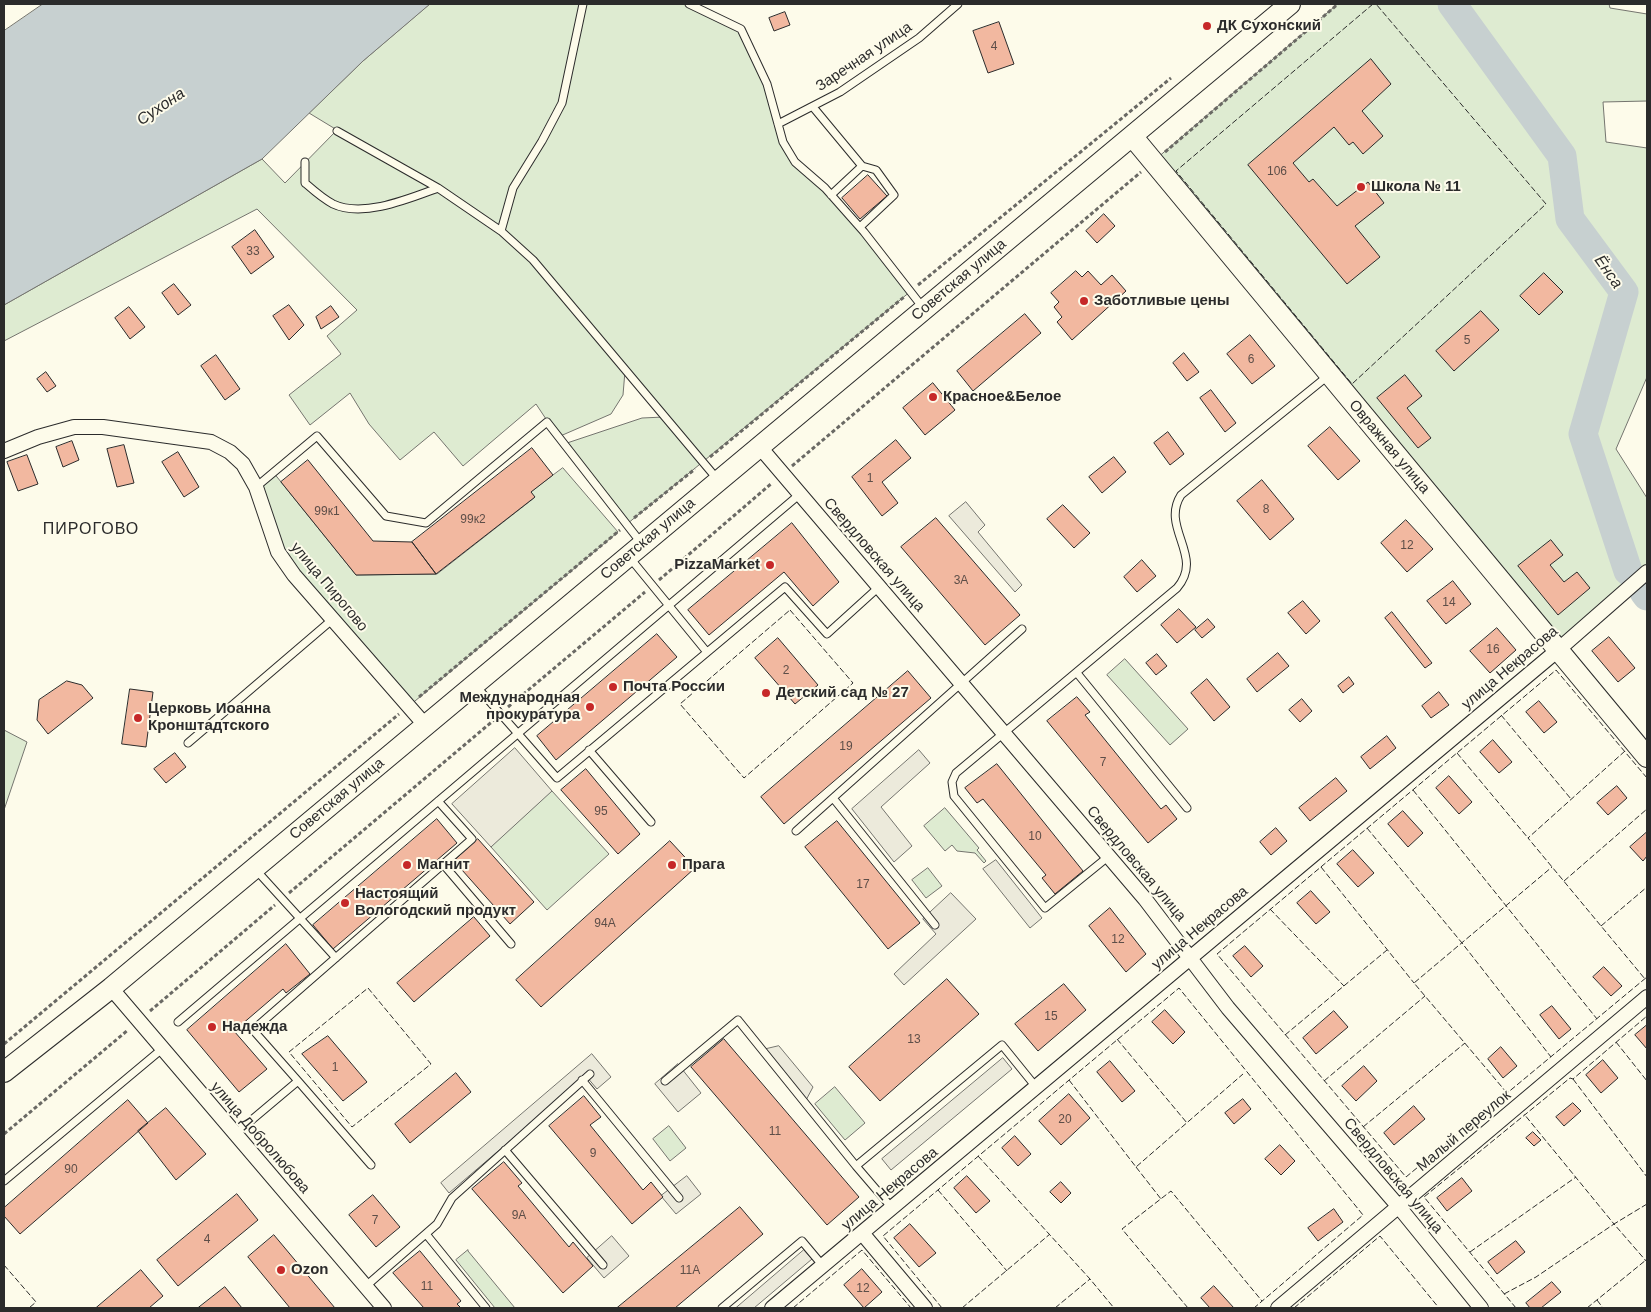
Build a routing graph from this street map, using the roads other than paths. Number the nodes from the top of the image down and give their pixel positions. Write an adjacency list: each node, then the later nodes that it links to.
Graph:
1 (583, 4): 14 (lane)
2 (689, 4): 6 (lane)
3 (958, 4): 5 (lane, Заречная улица)
4 (1288, 4): 8 (main road, Советская улица)
5 (813, 107): 6 (lane, Заречная улица); 10 (lane)
6 (778, 124): 12 (lane)
7 (337, 132): 11 (lane)
8 (1132, 136): 15 (main road, Советская улица); 16 (main road, Овражная улица)
9 (305, 162): 11 (lane)
10 (862, 166): 12 (lane); 13 (lane)
11 (438, 188): 14 (lane)
12 (831, 195): 13 (lane)
13 (860, 227): 15 (lane)
14 (501, 231): 19 (lane)
15 (924, 309): 17 (main road, Советская улица)
16 (1330, 375): 29 (main road, Овражная улица); 30 (lane)
17 (759, 446): 19 (main road, Советская улица); 21 (street, Свердловская улица)
18 (4, 451): 20 (street, улица Пирогово)
19 (718, 480): 22 (main road, Советская улица)
20 (256, 486): 22 (lane); 26 (street, улица Пирогово)
21 (800, 494): 24 (street, Свердловская улица); 25 (lane)
22 (635, 550): 25 (lane); 32 (main road, Советская улица)
23 (1647, 572): 29 (street, улица Некрасова)
24 (880, 586): 28 (lane); 31 (street, Свердловская улица)
25 (669, 605): 28 (lane); 35 (lane)
26 (333, 619): 33 (street, улица Пирогово); 36 (lane)
27 (1022, 629): 31 (lane)
28 (706, 650): 37 (lane)
29 (1558, 650): 38 (main road, Овражная улица); 50 (street, улица Некрасова)
30 (1077, 674): 34 (lane); 41 (lane)
31 (962, 682): 34 (street, Свердловская улица); 39 (lane)
32 (474, 684): 33 (main road, Советская улица); 35 (lane)
33 (425, 725): 46 (main road, Советская улица)
34 (1005, 733): 44 (street, Свердловская улица); 44 (lane)
35 (518, 734): 37 (lane); 40 (lane)
36 (188, 743)
37 (589, 750): 42 (lane)
38 (1647, 757)
39 (833, 798): 43 (lane); 48 (lane)
40 (438, 802): 45 (lane); 47 (lane)
41 (1187, 808)
42 (651, 822)
43 (796, 831)
44 (1109, 856): 50 (street, Свердловская улица)
45 (443, 864): 49 (lane); 51 (lane)
46 (254, 868): 47 (lane); 52 (main road, Советская улица)
47 (300, 918): 51 (lane); 54 (lane)
48 (935, 925)
49 (511, 944)
50 (1190, 957): 61 (street, улица Некрасова); 68 (street, Свердловская улица)
51 (336, 958): 59 (lane)
52 (111, 988): 55 (street, улица Добролюбова); 56 (main road, Советская улица)
53 (1647, 996): 68 (street, Малый переулок)
54 (178, 1022)
55 (162, 1049): 62 (street, улица Добролюбова); 66 (lane)
56 (4, 1072)
57 (590, 1074): 58 (lane)
58 (582, 1080): 63 (lane); 67 (lane)
59 (298, 1081): 62 (lane); 64 (lane)
60 (665, 1081): 65 (lane)
61 (1036, 1086): 65 (lane); 69 (street, улица Некрасова)
62 (235, 1134): 74 (street, улица Добролюбова)
63 (505, 1150): 71 (lane); 72 (lane)
64 (371, 1165)
65 (856, 1166): 69 (lane)
66 (4, 1181)
67 (679, 1198)
68 (1399, 1207): 80 (street, Малый переулок); 81 (street, Свердловская улица)
69 (892, 1208): 70 (street, улица Некрасова)
70 (862, 1233): 73 (street, улица Некрасова); 79 (street)
71 (426, 1234): 74 (lane); 76 (lane)
72 (603, 1265)
73 (823, 1266): 77 (lane); 78 (street, улица Некрасова)
74 (366, 1286): 75 (street, улица Добролюбова)
75 (384, 1308)
76 (486, 1308)
77 (722, 1308)
78 (772, 1308)
79 (925, 1308)
80 (1278, 1308)
81 (1481, 1308)

